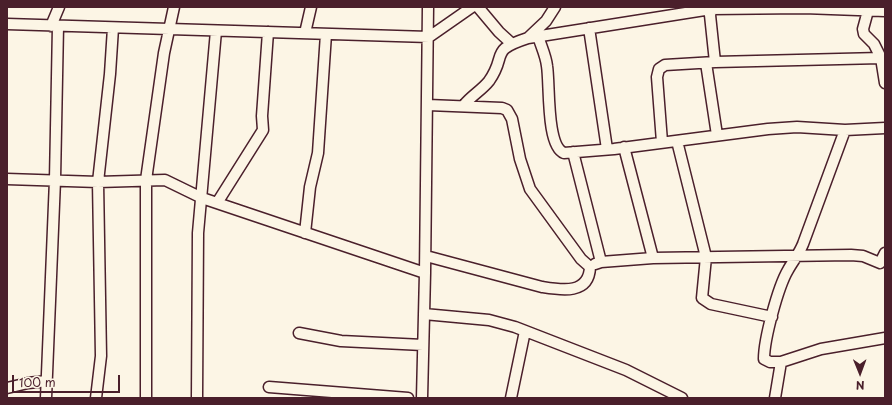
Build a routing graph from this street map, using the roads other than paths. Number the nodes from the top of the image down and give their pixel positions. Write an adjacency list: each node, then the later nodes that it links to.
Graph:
1 (59, 7): 13 (street)
2 (174, 7): 16 (street)
3 (311, 7): 19 (street)
4 (428, 7): 21 (street)
5 (472, 7): 21 (street)
6 (478, 7): 23 (street)
7 (555, 7): 22 (street)
8 (749, 7): 9 (street); 10 (street)
9 (711, 8): 15 (street); 25 (street)
10 (868, 8): 11 (street); 24 (street)
11 (885, 11)
12 (7, 24): 13 (street)
13 (54, 26): 14 (street); 38 (street)
14 (113, 28): 16 (street); 40 (street)
15 (589, 28): 22 (street); 35 (street)
16 (169, 29): 17 (street); 39 (street)
17 (216, 31): 18 (street); 41 (street)
18 (268, 32): 19 (street); 42 (street)
19 (305, 33): 20 (street)
20 (326, 34): 21 (street); 43 (street)
21 (429, 37): 27 (street)
22 (533, 37): 23 (street); 36 (street)
23 (511, 43): 28 (street)
24 (881, 58): 25 (street); 26 (street)
25 (710, 62): 31 (street); 33 (street)
26 (885, 83)
27 (428, 104): 28 (street); 45 (street)
28 (464, 105): 51 (street)
29 (885, 128): 30 (street)
30 (845, 130): 31 (street); 46 (street)
31 (717, 135): 32 (street)
32 (677, 141): 33 (street); 47 (street)
33 (662, 142): 34 (street)
34 (624, 147): 35 (street); 48 (street)
35 (607, 149): 36 (street)
36 (573, 152): 49 (street)
37 (7, 179): 38 (street)
38 (55, 180): 40 (street); 60 (street)
39 (146, 180): 40 (street); 41 (street); 65 (street)
40 (98, 182): 64 (street)
41 (202, 198): 42 (street); 66 (street)
42 (217, 203): 43 (street)
43 (305, 233): 52 (street)
44 (885, 253): 50 (street)
45 (426, 256): 51 (street); 52 (street)
46 (798, 256): 47 (street); 50 (street); 54 (street)
47 (706, 257): 48 (street); 54 (street)
48 (653, 258): 49 (street)
49 (601, 262): 51 (street)
50 (882, 263)
51 (590, 267)
52 (425, 274): 53 (street)
53 (424, 314): 55 (street); 58 (street)
54 (772, 317): 59 (street)
55 (525, 331): 69 (street); 70 (street)
56 (299, 333): 58 (street)
57 (885, 338): 59 (street)
58 (423, 345): 68 (street)
59 (781, 362): 71 (street)
60 (46, 381): 62 (street); 63 (street)
61 (269, 386): 67 (street)
62 (7, 388)
63 (46, 398)
64 (96, 398)
65 (146, 398)
66 (197, 398)
67 (408, 398)
68 (422, 398)
69 (511, 398)
70 (682, 398)
71 (775, 398)

